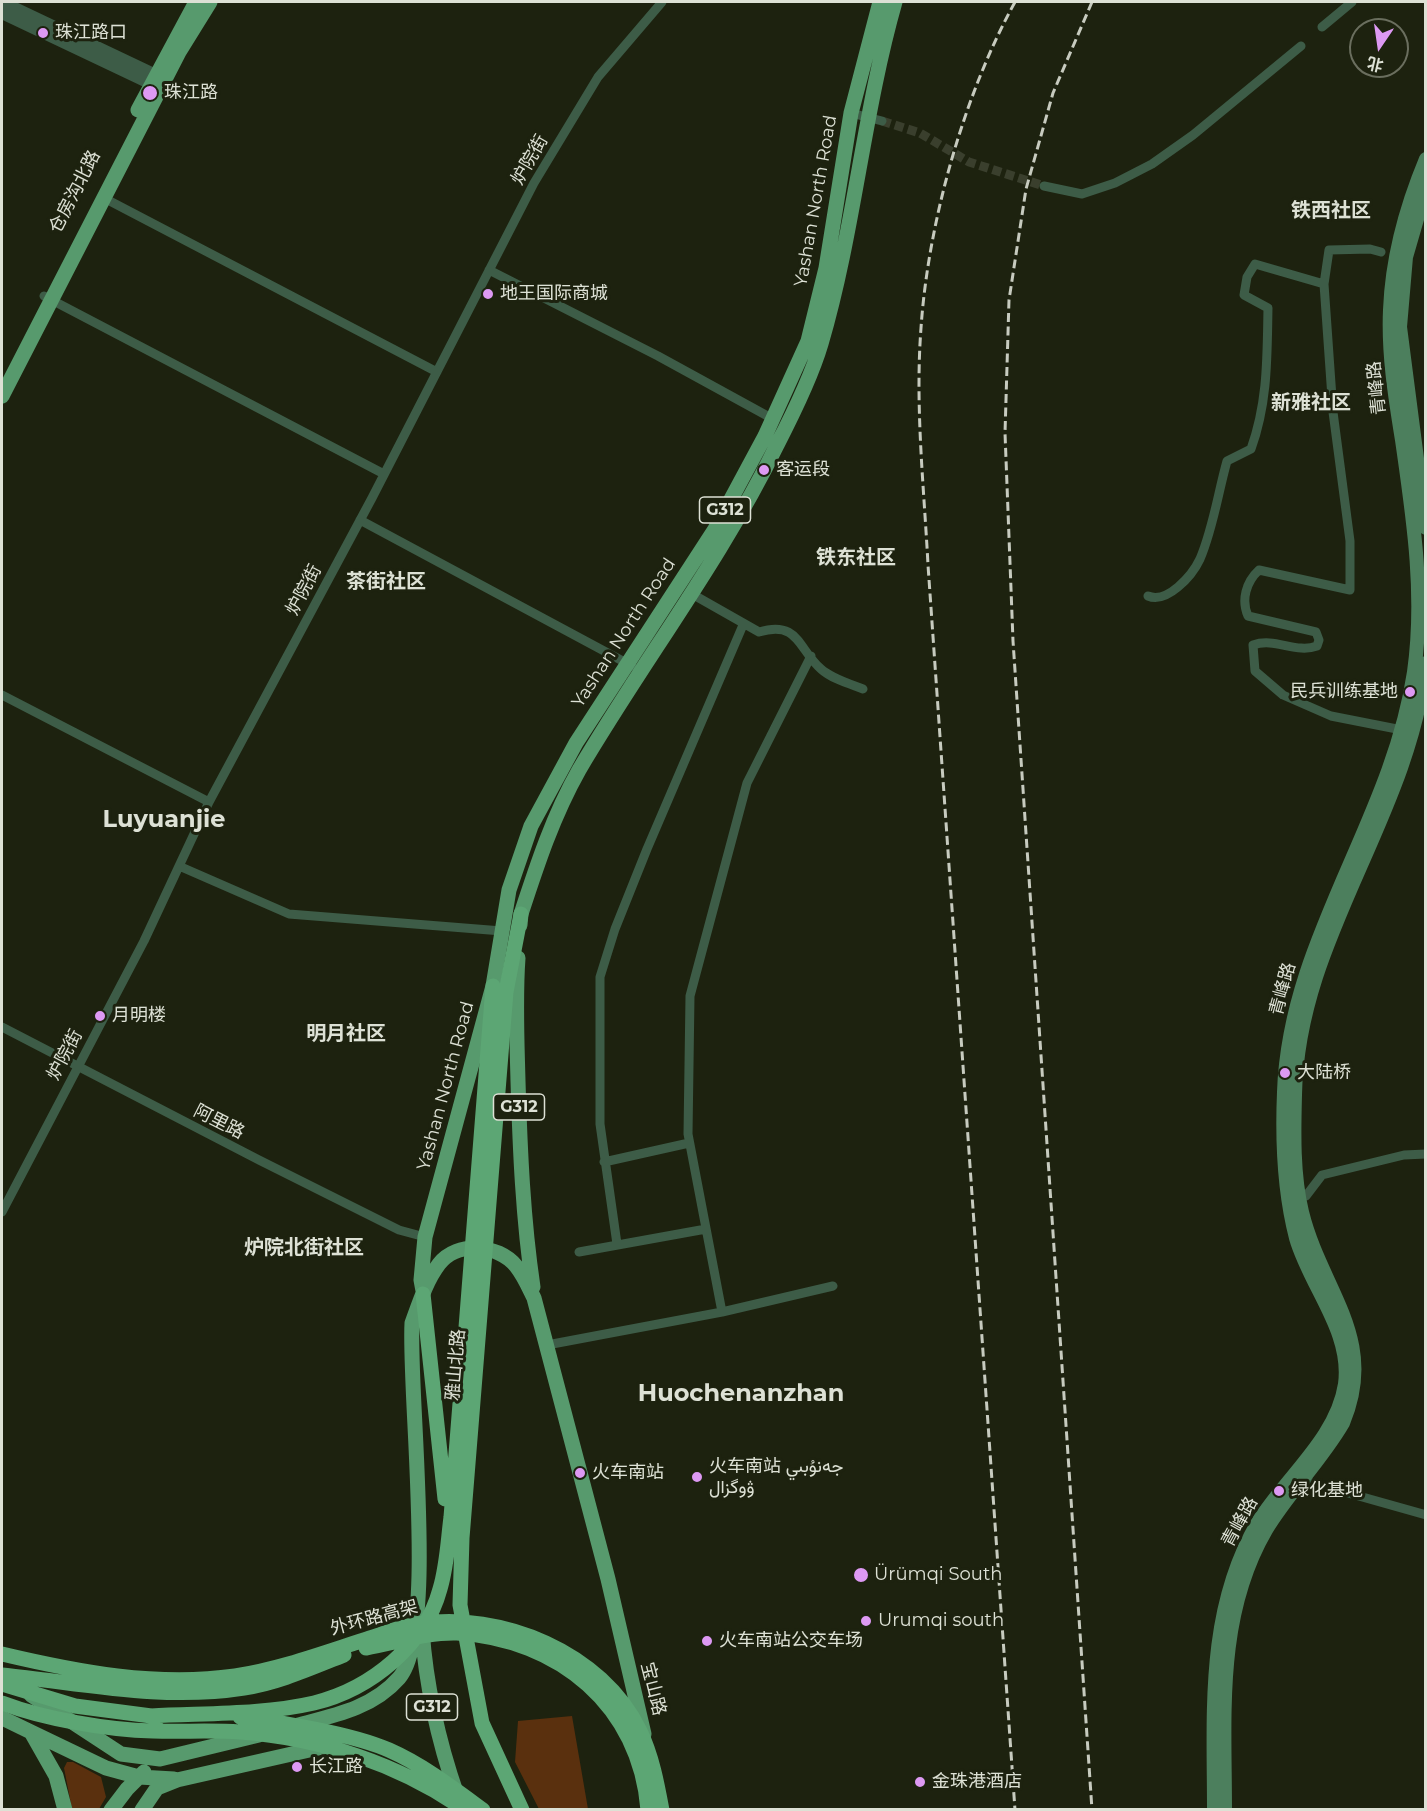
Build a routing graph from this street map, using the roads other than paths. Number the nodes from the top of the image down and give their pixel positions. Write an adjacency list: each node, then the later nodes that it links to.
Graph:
1 (2, 2): 11 (street)
2 (196, 2): 11 (main road)
3 (210, 2): 11 (main road, 仓房沟北路)
4 (662, 2): 19 (street, 炉院街)
5 (880, 2): 12 (main road, Yashan North Road / G312)
6 (895, 2): 13 (main road, Yashan North Road / G312)
7 (1352, 2): 9 (street)
8 (2, 13): 11 (street)
9 (1322, 27)
10 (1301, 46): 15 (street)
11 (158, 82): 17 (main road, 仓房沟北路); 21 (main road, 仓房沟北路)
12 (851, 113): 13 (street); 25 (main road, Yashan North Road / G312)
13 (875, 119): 29 (main road, Yashan North Road / G312)
14 (1425, 159): 34 (main road, 青峰路)
15 (1044, 186)
16 (1425, 188): 28 (main road, 青峰路)
17 (104, 198): 21 (main road, 仓房沟北路); 22 (street)
18 (1381, 252): 20 (street)
19 (489, 270): 22 (street, 炉院街); 25 (street)
20 (1324, 284): 30 (street); 38 (street)
21 (48, 298): 23 (main road, 仓房沟北路); 24 (main road, 仓房沟北路); 26 (street)
22 (437, 372): 26 (street, 炉院街)
23 (2, 378)
24 (2, 396)
25 (772, 419): 33 (main road, Yashan North Road / G312)
26 (384, 474): 27 (street, 炉院街)
27 (360, 520): 33 (street); 39 (street, 炉院街)
28 (1425, 528)
29 (692, 594): 31 (street); 35 (main road, Yashan North Road / G312)
30 (1148, 596)
31 (743, 625): 32 (street); 48 (street)
32 (811, 656): 36 (street); 46 (street)
33 (627, 664): 35 (street); 42 (main road, Yashan North Road / G312)
34 (1423, 666): 38 (main road, 青峰路); 49 (main road, 青峰路)
35 (642, 672): 41 (main road, Yashan North Road / G312)
36 (863, 689)
37 (2, 695): 39 (street)
38 (1402, 730): 49 (main road, 青峰路)
39 (209, 802): 40 (street, 炉院街)
40 (179, 866): 42 (street); 45 (street, 炉院街)
41 (521, 914): 57 (main road, Yashan North Road / G312); 81 (highway, 雅山北路)
42 (502, 931): 43 (main road, Yashan North Road / G312)
43 (493, 986): 52 (main road, Yashan North Road / G312); 62 (highway)
44 (2, 1027): 45 (street, 阿里路)
45 (77, 1068): 50 (street, 炉院街); 52 (street, 阿里路)
46 (689, 1143): 48 (street); 51 (street)
47 (1425, 1154): 49 (street)
48 (604, 1162): 53 (street)
49 (1294, 1197): 60 (main road, 青峰路); 85 (main road, 青峰路)
50 (2, 1212)
51 (706, 1229): 53 (street); 58 (street)
52 (425, 1237): 56 (main road, Yashan North Road / G312)
53 (617, 1244): 54 (street)
54 (579, 1252)
55 (833, 1286): 58 (street)
56 (423, 1294): 57 (main road); 62 (highway); 63 (main road, G312)
57 (534, 1298): 59 (main road, G312)
58 (722, 1312): 59 (street)
59 (547, 1345): 83 (main road, 宝山路 / G312)
60 (1302, 1480): 61 (street); 86 (main road, 青峰路)
61 (1425, 1515)
62 (448, 1539): 68 (highway)
63 (420, 1602): 72 (main road); 79 (main road, G312)
64 (2, 1654): 84 (highway, 外环路高架)
65 (2, 1675): 71 (main road); 82 (highway, 外环路高架)
66 (2, 1684): 68 (highway)
67 (2, 1702): 79 (highway)
68 (151, 1716): 80 (highway)
69 (2, 1718): 70 (main road)
70 (31, 1732): 73 (main road); 76 (main road)
71 (121, 1755): 72 (main road); 73 (main road)
72 (160, 1759): 73 (main road)
73 (140, 1777): 74 (main road); 75 (main road); 77 (main road)
74 (177, 1780): 75 (main road); 78 (main road)
75 (144, 1806)
76 (65, 1809)
77 (111, 1809)
78 (450, 1809)
79 (464, 1809)
80 (483, 1809)
81 (522, 1809)
82 (648, 1809)
83 (656, 1809)
84 (662, 1809)
85 (1214, 1809)
86 (1225, 1809)

